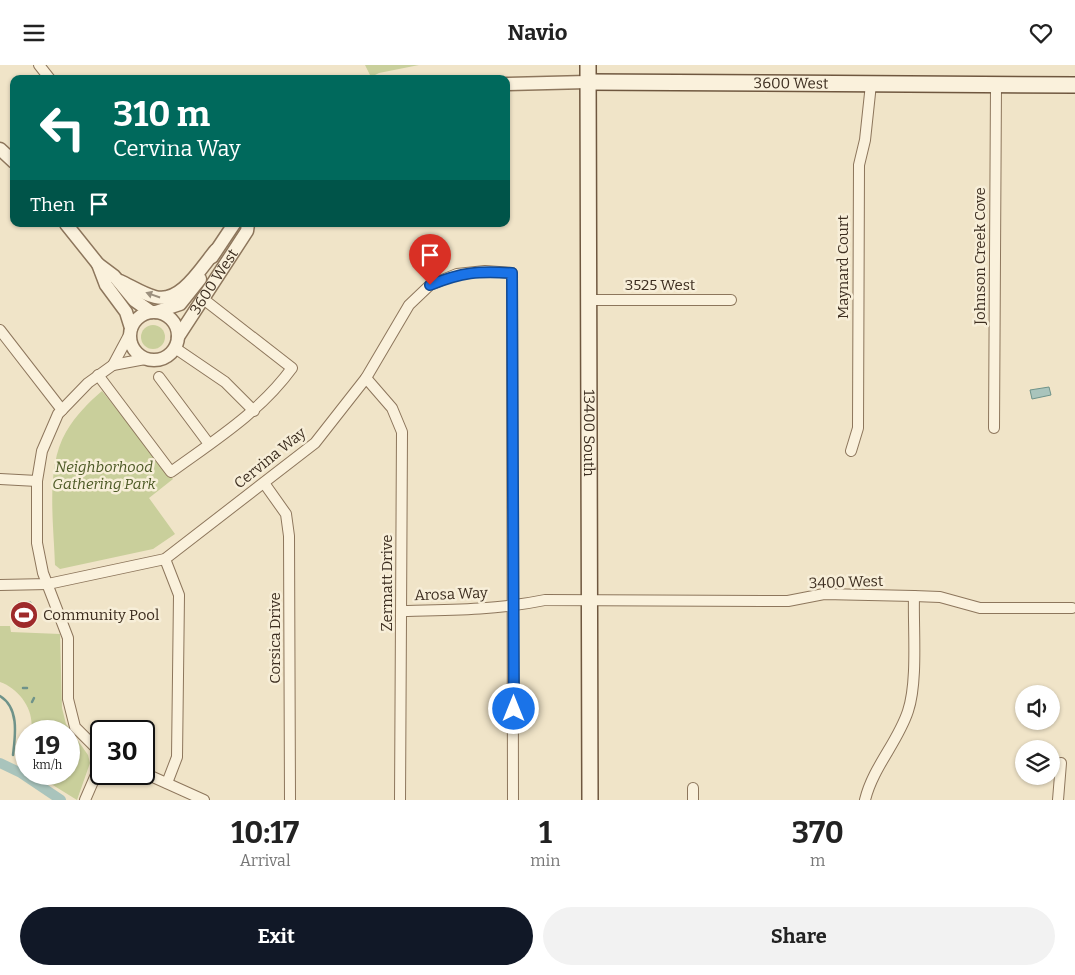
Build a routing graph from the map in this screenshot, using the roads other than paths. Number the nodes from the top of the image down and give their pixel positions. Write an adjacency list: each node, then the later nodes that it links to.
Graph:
1 (39, 65): 3 (street)
2 (588, 65): 4 (main road, 13400 South)
3 (47, 75)
4 (588, 82): 5 (street, 3600 West); 6 (main road, 3600 West); 18 (main road, 13400 South)
5 (510, 84)
6 (871, 84): 7 (main road, 3600 West); 33 (street, Maynard Court)
7 (996, 85): 8 (main road, 3600 West); 31 (street, Johnson Creek Cove)
8 (1075, 85)
9 (0, 149): 10 (street)
10 (10, 158)
11 (68, 227): 15 (street)
12 (230, 227): 14 (street, 3600 West)
13 (248, 227): 17 (street, 3600 West)
14 (216, 250): 16 (street, one-way to 16); 20 (street, 3600 West)
15 (98, 264): 16 (street); 22 (street)
16 (117, 280): 20 (street)
17 (202, 298): 23 (street, 3600 West); 30 (street)
18 (590, 300): 19 (street, 3525 West); 41 (main road, 13400 South)
19 (731, 300)
20 (154, 312): 22 (street); 23 (street)
21 (0, 330): 29 (street)
22 (130, 331): 24 (street); 25 (street)
23 (176, 343): 24 (street); 30 (street)
24 (145, 359): 25 (street)
25 (113, 365): 26 (street)
26 (98, 375): 29 (street); 32 (street)
27 (159, 377): 32 (street)
28 (366, 378): 36 (street, Cervina Way); 42 (street, Cervina Way); 44 (street, Zermatt Drive)
29 (62, 410): 35 (street)
30 (254, 411): 32 (street)
31 (994, 428)
32 (209, 444)
33 (851, 451)
34 (0, 479): 35 (street)
35 (37, 481): 38 (street)
36 (264, 483): 37 (street, Cervina Way); 53 (street, Corsica Drive)
37 (164, 559): 38 (street, Cervina Way); 48 (street)
38 (48, 584): 39 (street, Cervina Way); 45 (street)
39 (0, 585)
40 (914, 596): 41 (street, 3400 West); 43 (street, 3400 West); 58 (street)
41 (590, 599): 42 (street, Arosa Way); 56 (main road, 13400 South)
42 (514, 606): 44 (street, Arosa Way); 55 (street)
43 (1072, 608)
44 (402, 611): 54 (street, Zermatt Drive)
45 (90, 742)
46 (1061, 763): 59 (street)
47 (155, 778): 48 (street)
48 (167, 783): 52 (street)
49 (91, 785): 51 (street)
50 (693, 788): 57 (street)
51 (85, 800)
52 (204, 800)
53 (290, 800)
54 (400, 800)
55 (513, 800)
56 (590, 800)
57 (693, 800)
58 (865, 800)
59 (1058, 800)

